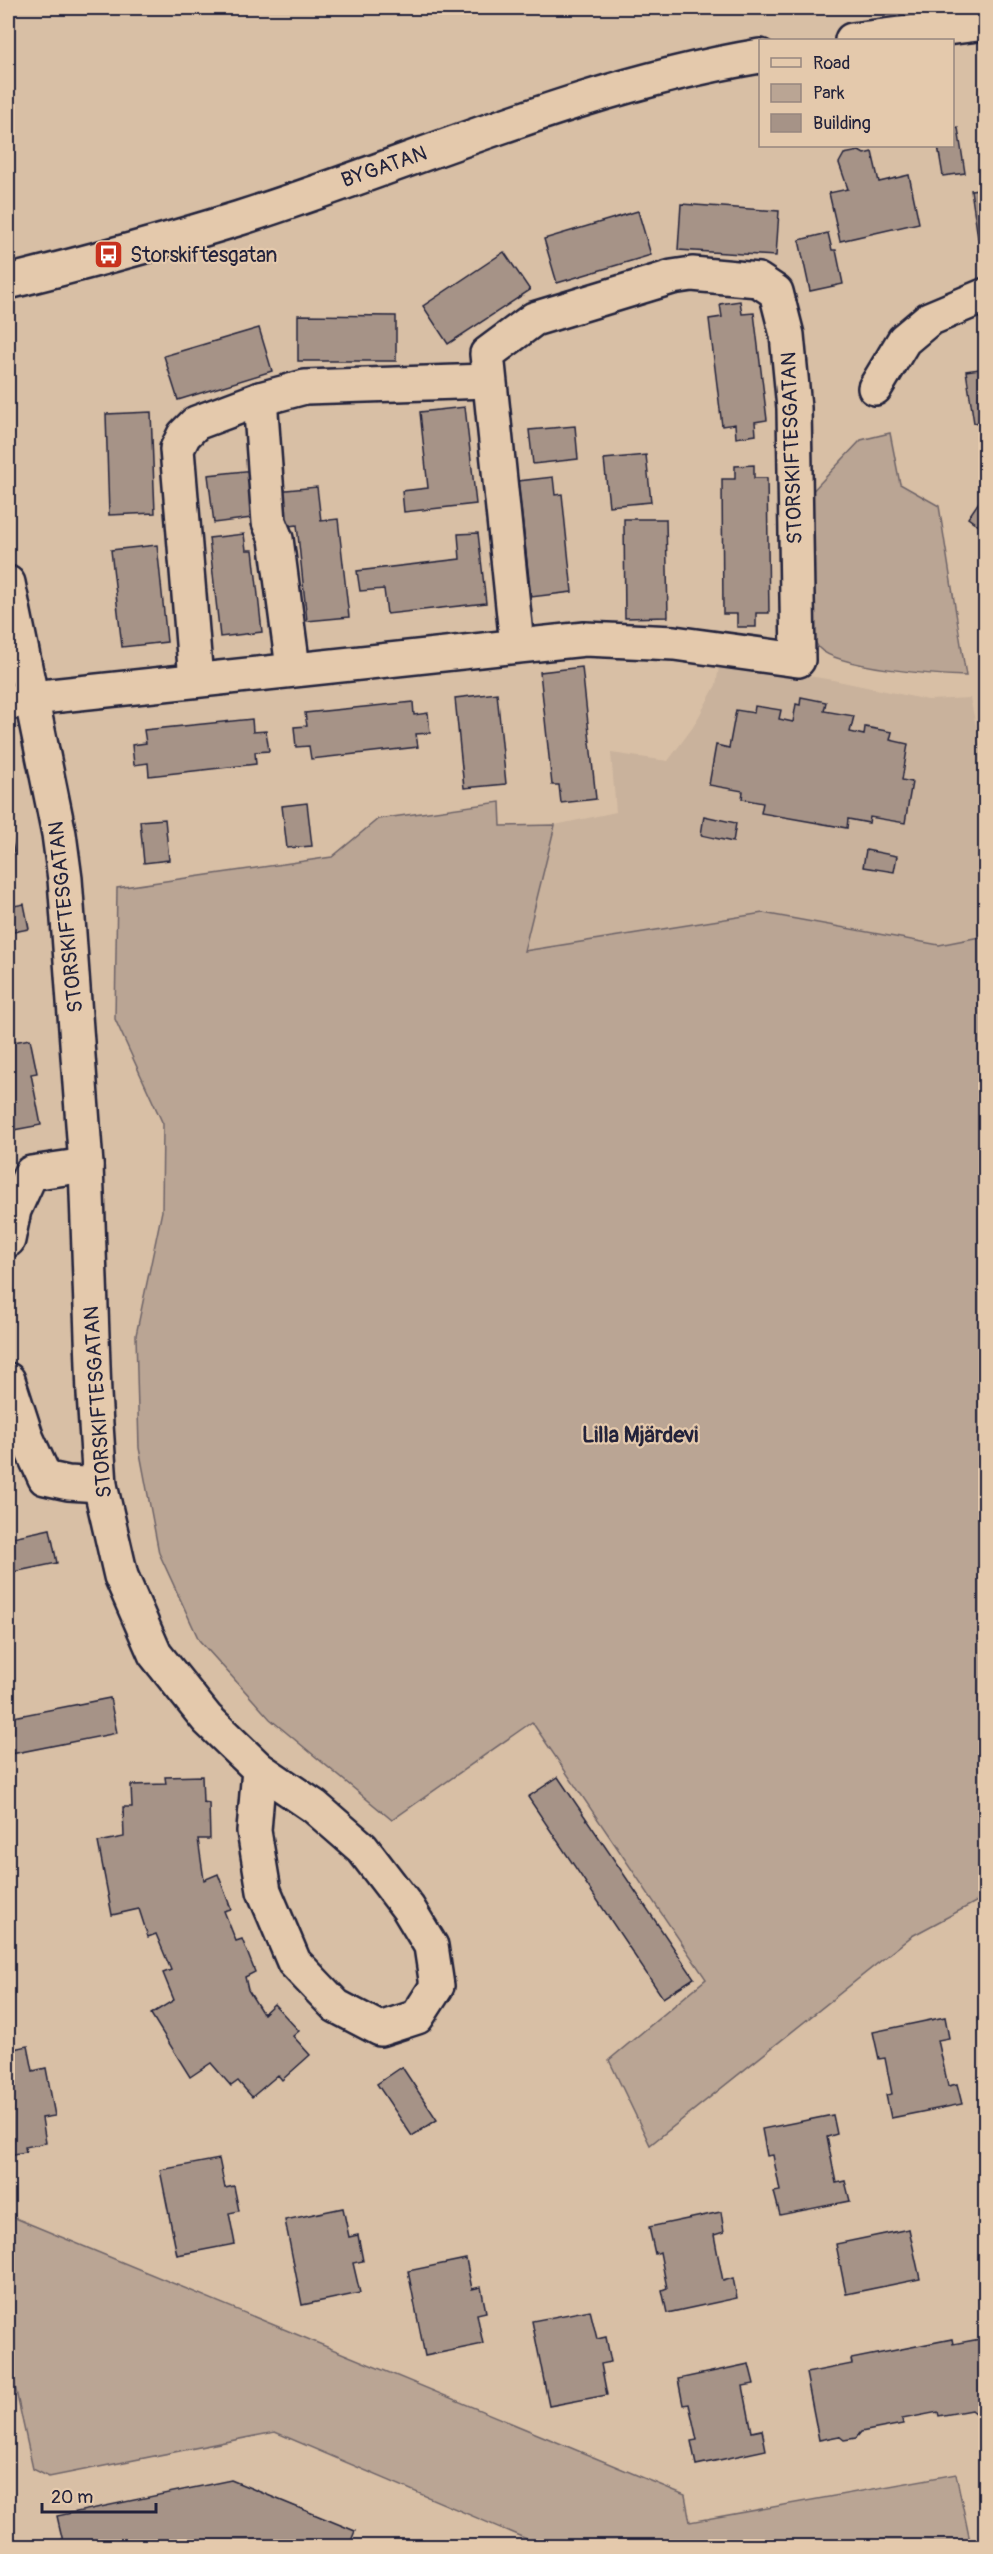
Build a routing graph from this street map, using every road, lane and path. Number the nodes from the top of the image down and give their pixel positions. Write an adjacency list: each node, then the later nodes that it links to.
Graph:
1 (986, 22): 2 (street)
2 (859, 39)
3 (759, 56): 4 (street, BYGATAN)
4 (8, 282)
5 (986, 295): 7 (street)
6 (488, 381): 8 (street); 10 (street, STORSKIFTESGATAN); 10 (street, STORSKIFTESGATAN)
7 (875, 388)
8 (260, 399): 11 (street); 12 (street)
9 (8, 583): 13 (street, STORSKIFTESGATAN)
10 (516, 645): 11 (street, STORSKIFTESGATAN)
11 (293, 668): 12 (street, STORSKIFTESGATAN)
12 (196, 680): 13 (street, STORSKIFTESGATAN)
13 (20, 701): 14 (street, STORSKIFTESGATAN)
14 (86, 1165): 15 (street); 17 (street, STORSKIFTESGATAN)
15 (8, 1240)
16 (8, 1380): 17 (street)
17 (100, 1485): 18 (street, STORSKIFTESGATAN)
18 (259, 1769): 18 (street, STORSKIFTESGATAN)

